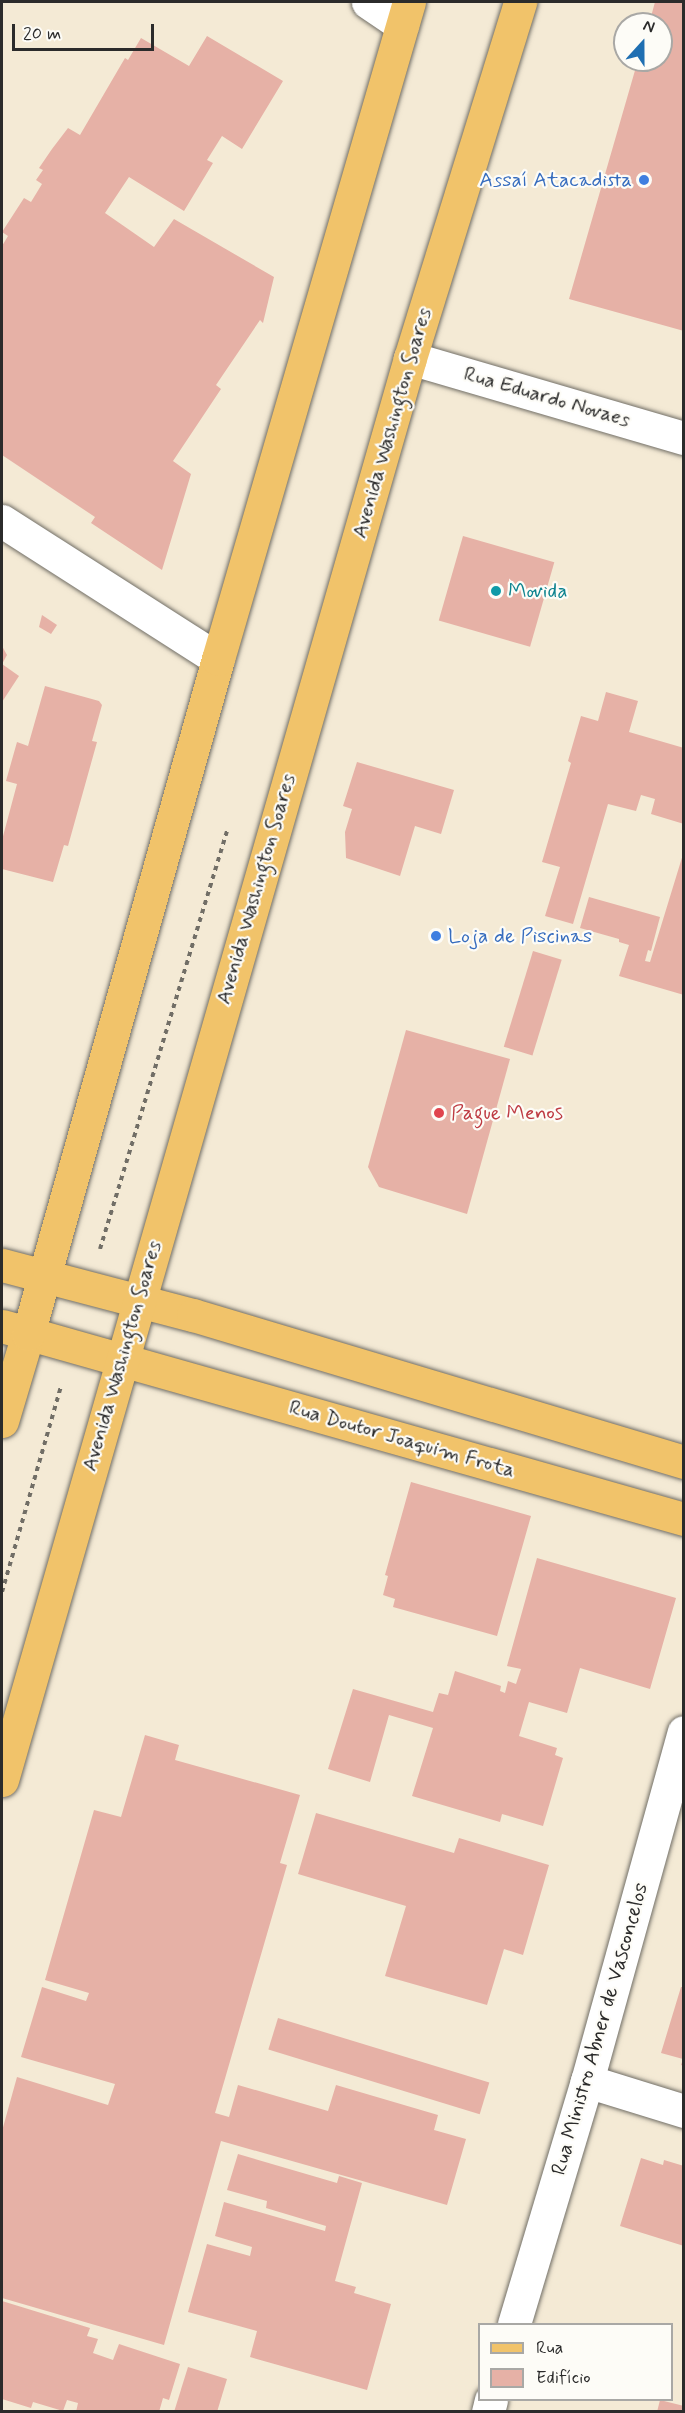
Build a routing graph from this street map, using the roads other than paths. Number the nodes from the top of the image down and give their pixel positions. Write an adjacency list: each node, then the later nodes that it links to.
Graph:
1 (368, 2): 3 (street)
2 (520, 2): 4 (main road, Avenida Washington Soares)
3 (406, 13): 7 (main road)
4 (410, 358): 5 (street, Rua Eduardo Novaes); 10 (main road, Avenida Washington Soares)
5 (684, 438)
6 (2, 521): 7 (street)
7 (218, 659): 9 (main road)
8 (2, 1265): 9 (main road)
9 (44, 1276): 10 (main road); 11 (main road)
10 (138, 1301): 12 (main road, Avenida Washington Soares); 14 (main road)
11 (15, 1330): 12 (main road, Rua Doutor Joaquim Frota); 13 (main road)
12 (121, 1359): 15 (main road, Rua Doutor Joaquim Frota); 17 (main road, Avenida Washington Soares)
13 (2, 1421)
14 (684, 1462)
15 (684, 1519)
16 (684, 1732): 18 (street, Rua Ministro Abner de Vasconcelos)
17 (2, 1780)
18 (587, 2081): 19 (street); 20 (street, Rua Ministro Abner de Vasconcelos)
19 (684, 2111)
20 (515, 2323)

